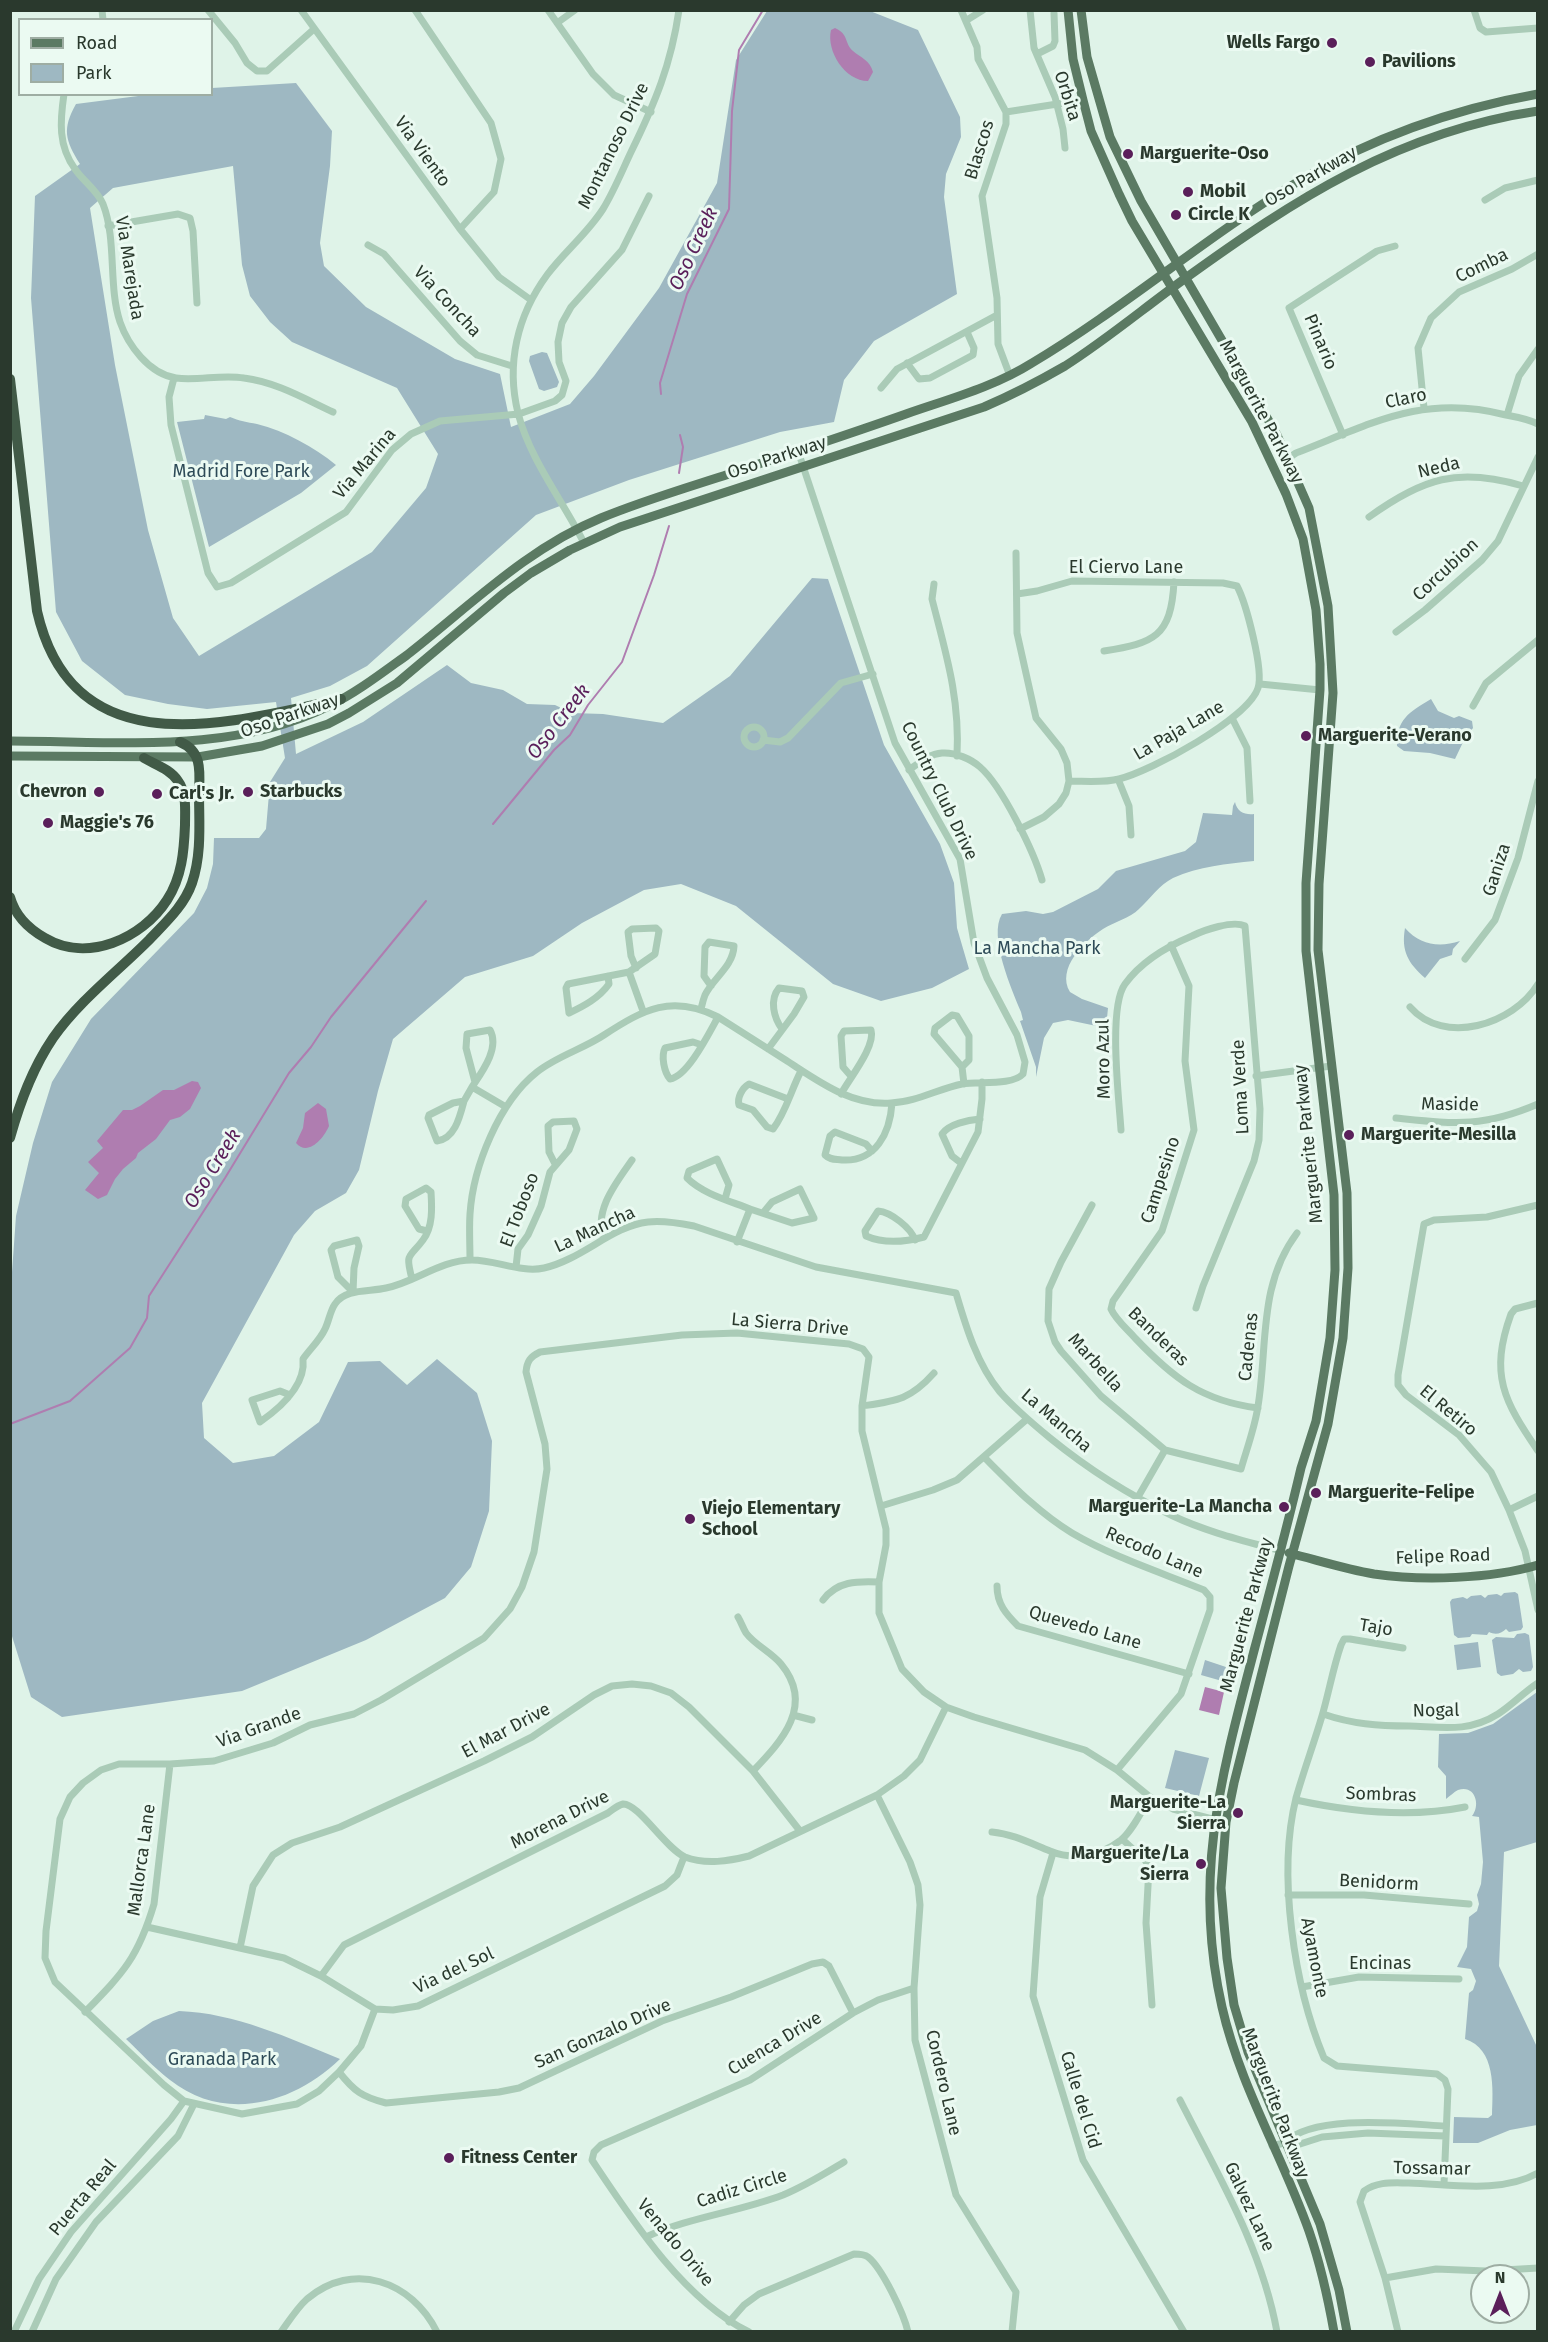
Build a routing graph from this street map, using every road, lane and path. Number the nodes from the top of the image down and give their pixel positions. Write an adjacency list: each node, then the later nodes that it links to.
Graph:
1 (208, 10): 17 (street)
2 (301, 10): 17 (street, Via Viento)
3 (415, 10): 31 (street)
4 (548, 10): 15 (street)
5 (575, 10): 15 (street)
6 (679, 10): 24 (street, Montanoso Drive)
7 (961, 10): 14 (street, Blascos)
8 (983, 10): 14 (street)
9 (1030, 10): 18 (street, Orbita)
10 (1068, 10): 21 (main road, Marguerite Parkway)
11 (1081, 10): 35 (main road, Marguerite Parkway)
12 (1474, 10): 16 (street)
13 (1054, 13): 18 (street, Orbita)
14 (966, 20): 25 (street, Blascos)
15 (557, 23): 24 (street)
16 (1538, 28)
17 (314, 29): 31 (street, Via Viento)
18 (1037, 54): 22 (street, Orbita)
19 (1538, 94): 35 (main road, Oso Parkway)
20 (64, 96): 30 (street, Via Marejada)
21 (1083, 100): 22 (street); 36 (main road, Marguerite Parkway)
22 (1056, 104): 25 (street); 26 (street, Orbita)
23 (1538, 111): 37 (main road, Oso Parkway)
24 (651, 112): 39 (street, Montanoso Drive)
25 (1006, 112): 41 (street, Blascos)
26 (1065, 148)
27 (1538, 180): 29 (street)
28 (649, 196): 52 (street, Via Marina)
29 (1485, 200)
30 (108, 226): 40 (street); 47 (street, Via Marejada)
31 (460, 229): 39 (street, Via Viento)
32 (368, 245): 45 (street, Via Concha)
33 (1395, 246): 55 (street, Pinario)
34 (1538, 254): 50 (street, Comba)
35 (1177, 264): 36 (main road, Oso Parkway); 37 (main road, Marguerite Parkway)
36 (1165, 273): 38 (main road, Marguerite Parkway); 46 (main road, Oso Parkway)
37 (1186, 278): 38 (main road, Oso Parkway); 58 (main road, Marguerite Parkway)
38 (1173, 288): 59 (main road, Oso Parkway); 73 (main road, Marguerite Parkway)
39 (531, 300): 45 (street, Montanoso Drive)
40 (197, 303)
41 (997, 315): 42 (street); 46 (street, Blascos)
42 (967, 332): 44 (street); 44 (street)
43 (1538, 349): 53 (street)
44 (907, 363): 49 (street)
45 (512, 366): 52 (street, Montanoso Drive)
46 (1010, 376): 56 (main road, Oso Parkway)
47 (174, 378): 51 (street, Via Marejada); 52 (street, Via Marina)
48 (10, 379): 74 (highway)
49 (881, 388)
50 (1424, 408): 53 (street, Claro); 55 (street, Claro)
51 (333, 412)
52 (519, 414): 62 (street, Montanoso Drive)
53 (1507, 415): 54 (street, Claro)
54 (1538, 424)
55 (1343, 435): 58 (street, Claro)
56 (798, 451): 59 (street, Country Club Drive); 62 (main road, Oso Parkway)
57 (1538, 457): 60 (street, Corcubion)
58 (1287, 459): 109 (main road, Marguerite Parkway)
59 (804, 467): 63 (main road, Oso Parkway); 71 (street, Country Club Drive)
60 (1523, 486): 61 (street, Neda); 68 (street, Corcubion)
61 (1369, 517)
62 (577, 529): 63 (street, Montanoso Drive); 74 (main road, Oso Parkway)
63 (584, 543): 81 (main road, Oso Parkway)
64 (1016, 553): 67 (street)
65 (1174, 582): 67 (street, El Ciervo Lane); 70 (street); 72 (street, El Ciervo Lane)
66 (934, 584): 83 (street)
67 (1017, 594): 88 (street)
68 (1396, 632)
69 (1538, 640): 75 (street)
70 (1104, 651)
71 (873, 674): 78 (street); 86 (street, Country Club Drive)
72 (1260, 684): 73 (street); 76 (street, La Paja Lane)
73 (1320, 690): 111 (main road, Marguerite Parkway)
74 (341, 699): 77 (main road, Oso Parkway)
75 (1473, 706)
76 (1232, 718): 87 (street, La Paja Lane); 90 (street)
77 (274, 727): 80 (main road, Oso Parkway); 81 (main road)
78 (763, 740)
79 (16, 741): 80 (main road, Oso Parkway)
80 (180, 742): 84 (highway)
81 (272, 742): 84 (main road, Oso Parkway)
82 (16, 756): 85 (main road, Oso Parkway)
83 (957, 756): 86 (street); 91 (street)
84 (198, 757): 85 (main road, Oso Parkway); 127 (highway)
85 (144, 758): 94 (highway)
86 (909, 770): 115 (street, Country Club Drive)
87 (1118, 779): 88 (street, La Paja Lane); 92 (street)
88 (1069, 781): 91 (street)
89 (1538, 781): 97 (street, Ganiza)
90 (1250, 801)
91 (1020, 829): 93 (street)
92 (1131, 835)
93 (1042, 880)
94 (10, 897)
95 (1245, 926): 96 (street, Moro Azul); 114 (street, Loma Verde)
96 (1171, 945): 126 (street, Moro Azul); 147 (street, Campesino)
97 (1465, 959)
98 (632, 970): 98 (street); 99 (street); 104 (street)
99 (608, 976): 99 (street)
100 (1538, 984): 102 (street)
101 (711, 986): 101 (street); 103 (street)
102 (1410, 1007)
103 (701, 1009): 104 (street); 105 (street)
104 (643, 1011): 123 (street)
105 (718, 1017): 107 (street); 108 (street)
106 (782, 1029): 106 (street); 108 (street)
107 (702, 1045): 107 (street)
108 (768, 1049): 112 (street)
109 (1331, 1066): 111 (street); 164 (main road, Marguerite Parkway)
110 (962, 1067): 110 (street); 117 (street)
111 (1318, 1068): 114 (street); 163 (main road, Marguerite Parkway)
112 (801, 1071): 118 (street); 119 (street)
113 (850, 1075): 113 (street); 118 (street)
114 (1256, 1076): 148 (street, Loma Verde)
115 (982, 1082): 117 (street); 125 (street)
116 (474, 1084): 116 (street); 120 (street); 123 (street)
117 (964, 1084): 121 (street)
118 (841, 1094): 121 (street)
119 (788, 1099): 119 (street)
120 (464, 1101): 120 (street)
121 (892, 1103): 128 (street)
122 (1538, 1104): 124 (street, Maside)
123 (506, 1107): 142 (street)
124 (1396, 1118)
125 (980, 1119): 130 (street); 130 (street)
126 (1121, 1130)
127 (10, 1138)
128 (872, 1151): 128 (street)
129 (632, 1160): 139 (street)
130 (961, 1162): 140 (street)
131 (555, 1164): 131 (street, El Toboso); 143 (street, El Toboso)
132 (724, 1199): 132 (street); 135 (street)
133 (1092, 1205): 155 (street, Marbella)
134 (1538, 1205): 162 (street, El Retiro)
135 (750, 1209): 136 (street); 141 (street)
136 (763, 1213): 136 (street)
137 (427, 1231): 137 (street); 144 (street)
138 (1296, 1233): 153 (street, Cadenas)
139 (604, 1239): 141 (street, La Mancha); 143 (street, La Mancha)
140 (915, 1240): 140 (street)
141 (737, 1242): 154 (street, La Mancha)
142 (470, 1260): 143 (street, La Mancha); 144 (street, La Mancha)
143 (516, 1267)
144 (412, 1279): 145 (street, La Mancha)
145 (353, 1292): 145 (street); 151 (street)
146 (1538, 1303): 156 (street)
147 (1111, 1306): 153 (street, Banderas)
148 (1196, 1308)
149 (527, 1363): 152 (street, La Sierra Drive); 179 (street, Via Grande)
150 (934, 1373): 152 (street)
151 (290, 1395): 151 (street)
152 (862, 1406): 161 (street, La Sierra Drive)
153 (1258, 1408): 158 (street, Cadenas)
154 (1027, 1419): 157 (street); 160 (street, La Mancha)
155 (1165, 1450): 158 (street, Marbella); 160 (street)
156 (1538, 1451)
157 (985, 1458): 161 (street); 173 (street, Recodo Lane)
158 (1241, 1468)
159 (1538, 1496): 162 (street)
160 (1138, 1497): 163 (street, La Mancha)
161 (881, 1506): 166 (street, La Sierra Drive)
162 (1509, 1510): 165 (street, El Retiro)
163 (1281, 1551): 164 (main road, Felipe Road); 186 (main road, Marguerite Parkway)
164 (1293, 1554): 165 (main road, Felipe Road); 187 (main road, Marguerite Parkway)
165 (1533, 1566): 169 (street, El Retiro)
166 (879, 1582): 168 (street); 175 (street, La Sierra Drive)
167 (997, 1586): 173 (street, Quevedo Lane)
168 (823, 1600)
169 (1538, 1610)
170 (738, 1617): 177 (street)
171 (1344, 1639): 172 (street, Tajo); 176 (street, Ayamonte)
172 (1403, 1648)
173 (1189, 1674): 180 (street, Recodo Lane)
174 (1538, 1683): 176 (street, Nogal)
175 (946, 1707): 180 (street, La Sierra Drive); 182 (street)
176 (1323, 1714): 184 (street, Ayamonte)
177 (793, 1715): 178 (street); 181 (street)
178 (812, 1720)
179 (170, 1764): 195 (street, Mallorca Lane); 203 (street, Via Grande)
180 (1117, 1770): 183 (street, La Sierra Drive)
181 (753, 1771): 188 (street, El Mar Drive); 196 (street, El Mar Drive)
182 (877, 1795): 188 (street); 200 (street, Cordero Lane)
183 (1150, 1797): 186 (street, La Sierra Drive); 190 (street)
184 (1296, 1800): 185 (street, Sombras); 193 (street, Ayamonte)
185 (1465, 1806)
186 (1214, 1820): 187 (street, La Sierra Drive); 212 (main road, Marguerite Parkway)
187 (1226, 1822): 211 (main road, Marguerite Parkway)
188 (800, 1831): 192 (street)
189 (992, 1833): 191 (street)
190 (1122, 1839): 191 (street); 201 (street)
191 (1053, 1853): 228 (street, Calle del Cid)
192 (684, 1857): 197 (street, Morena Drive); 202 (street, Via del Sol)
193 (1288, 1895): 194 (street, Benidorm); 199 (street, Ayamonte)
194 (1469, 1904)
195 (147, 1927): 196 (street); 203 (street, Mallorca Lane)
196 (240, 1948): 197 (street)
197 (321, 1976): 202 (street)
198 (1460, 1979): 199 (street, Encinas)
199 (1302, 1987): 209 (street, Ayamonte)
200 (914, 1988): 204 (street, Cuenca Drive); 227 (street, Cordero Lane)
201 (1152, 2005)
202 (375, 2010): 205 (street)
203 (85, 2012): 207 (street, Via Grande)
204 (853, 2013): 205 (street, San Gonzalo Drive); 213 (street, Cuenca Drive)
205 (339, 2072): 208 (street)
206 (1180, 2100): 229 (street, Galvez Lane)
207 (184, 2101): 208 (street); 221 (street, Puerta Real)
208 (194, 2104): 222 (street, Puerta Real)
209 (1445, 2126): 210 (street, Ayamonte); 211 (street)
210 (1445, 2136): 211 (street); 216 (street, Ayamonte)
211 (1284, 2143): 212 (street); 231 (main road, Marguerite Parkway)
212 (1272, 2146): 230 (main road, Marguerite Parkway)
213 (592, 2160): 217 (street, Venado Drive)
214 (844, 2162): 217 (street, Cadiz Circle)
215 (1538, 2173): 216 (street, Tossamar)
216 (1444, 2184): 219 (street, Tossamar)
217 (646, 2237): 220 (street, Venado Drive)
218 (1538, 2268): 219 (street)
219 (1385, 2278): 232 (street, Tossamar)
220 (729, 2322): 225 (street, Venado Drive); 226 (street)
221 (14, 2331)
222 (32, 2331)
223 (281, 2331): 224 (street)
224 (437, 2331)
225 (749, 2331)
226 (908, 2331)
227 (1012, 2331)
228 (1184, 2331)
229 (1277, 2331)
230 (1334, 2331)
231 (1347, 2331)
232 (1398, 2331)

